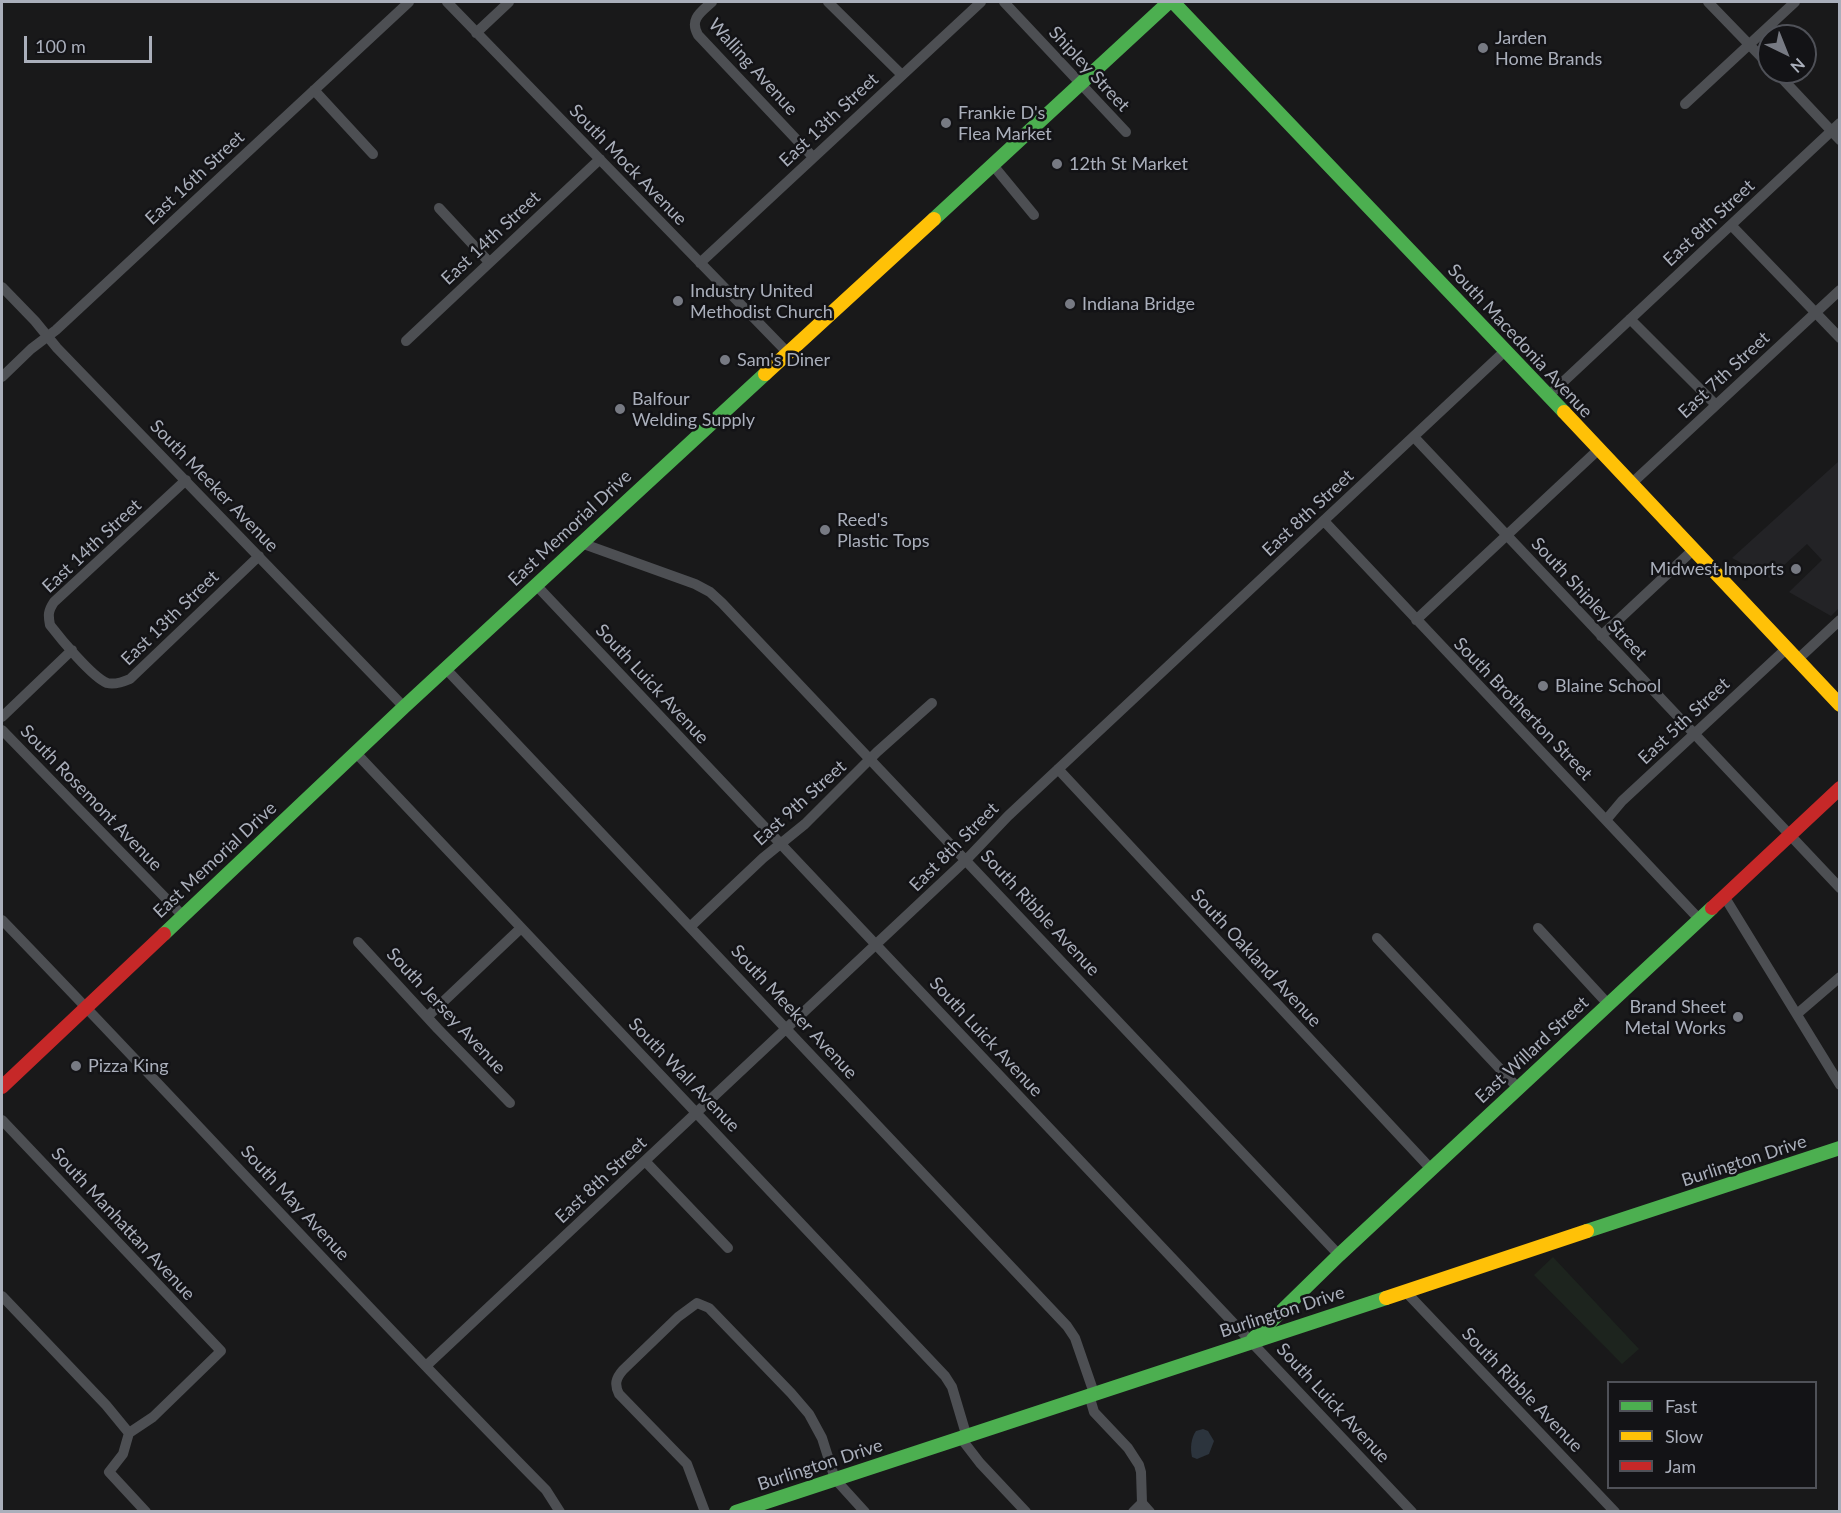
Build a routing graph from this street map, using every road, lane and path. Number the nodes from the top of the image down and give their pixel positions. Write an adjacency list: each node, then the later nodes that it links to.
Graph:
1 (409, 2): 17 (street, East 16th Street)
2 (447, 2): 11 (street, South Mock Avenue)
3 (509, 2): 11 (street)
4 (712, 2): 23 (street, Walling Avenue)
5 (828, 2): 14 (street)
6 (981, 2): 14 (street, East 13th Street)
7 (1004, 2): 15 (street, Shipley Street)
8 (1171, 2): 15 (street, East Memorial Drive); 38 (street, South Macedonia Avenue)
9 (1708, 2): 12 (street)
10 (1795, 2): 12 (street)
11 (476, 33): 24 (street, South Mock Avenue)
12 (1749, 44): 13 (street); 18 (street)
13 (1757, 52)
14 (902, 75): 23 (street, East 13th Street)
15 (1080, 84): 20 (street, Shipley Street); 25 (street, East Memorial Drive)
16 (1789, 84): 19 (street)
17 (314, 90): 22 (street); 35 (street, East 16th Street)
18 (1685, 104)
19 (1835, 127): 21 (street); 28 (street, East 8th Street)
20 (1126, 132)
21 (1839, 140)
22 (373, 154)
23 (813, 157): 30 (street, East 13th Street)
24 (600, 159): 29 (street, East 14th Street); 30 (street, South Mock Avenue)
25 (992, 164): 27 (street); 39 (street, East Memorial Drive)
26 (439, 208): 29 (street)
27 (1034, 215)
28 (1731, 225): 33 (street); 34 (street, East 8th Street)
29 (489, 262): 37 (street, East 14th Street)
30 (700, 263): 39 (street, South Mock Avenue)
31 (2, 287): 35 (street, South Meeker Avenue)
32 (1839, 290): 33 (street, East 7th Street)
33 (1815, 312): 36 (street); 42 (street, East 7th Street)
34 (1630, 319): 41 (street, East 8th Street); 42 (street)
35 (48, 336): 40 (street, East 16th Street); 45 (street, South Meeker Avenue)
36 (1839, 338)
37 (406, 341)
38 (1505, 351): 41 (street, South Macedonia Avenue); 43 (street, East 8th Street)
39 (788, 352): 49 (street, East Memorial Drive)
40 (2, 377)
41 (1548, 396): 44 (street, South Macedonia Avenue)
42 (1715, 404): 46 (street, East 7th Street)
43 (1414, 437): 47 (street, East 8th Street); 48 (street, South Shipley Street)
44 (1598, 450): 46 (street, South Macedonia Avenue); 48 (street)
45 (186, 480): 51 (street, South Meeker Avenue); 57 (street, East 14th Street)
46 (1631, 484): 50 (street, South Macedonia Avenue)
47 (1324, 521): 53 (street, South Brotherton Street); 68 (street, East 8th Street)
48 (1506, 536): 53 (street); 55 (street, South Shipley Street)
49 (581, 543): 52 (street, East Memorial Drive); 67 (street, South Ribble Avenue)
50 (1693, 550): 55 (street); 56 (street, South Macedonia Avenue)
51 (259, 556): 57 (street, East 13th Street); 62 (street, South Meeker Avenue)
52 (536, 585): 59 (street, East Memorial Drive); 72 (street, South Luick Avenue)
53 (1416, 620): 70 (street, South Brotherton Street)
54 (1839, 620): 58 (street)
55 (1602, 636): 65 (street, South Shipley Street)
56 (1786, 649): 58 (street, South Macedonia Avenue); 65 (street, East 5th Street)
57 (72, 650): 63 (street)
58 (1797, 660): 61 (street, South Macedonia Avenue)
59 (446, 669): 62 (street, East Memorial Drive); 79 (street, South Meeker Avenue)
60 (932, 703): 67 (street, East 9th Street)
61 (1839, 705)
62 (404, 707): 66 (street, East Memorial Drive)
63 (2, 717)
64 (2, 730): 76 (street, South Rosemont Avenue)
65 (1694, 734): 70 (street, East 5th Street); 71 (street, South Shipley Street)
66 (356, 753): 76 (street, East Memorial Drive); 80 (street, South Wall Avenue)
67 (871, 759): 72 (street, East 9th Street); 73 (street, South Ribble Avenue)
68 (1058, 769): 73 (street, East 8th Street); 99 (street, South Oakland Avenue)
69 (1839, 788): 71 (street, East Willard Street)
70 (1606, 820): 77 (street, South Brotherton Street)
71 (1789, 835): 74 (street, South Shipley Street); 75 (street, East Willard Street)
72 (782, 845): 79 (street, East 9th Street); 84 (street, South Luick Avenue)
73 (967, 859): 84 (street, East 8th Street); 101 (street, South Ribble Avenue)
74 (1839, 888)
75 (1724, 896): 77 (street, East Willard Street); 88 (street)
76 (182, 915): 87 (street, East Memorial Drive)
77 (1699, 919): 86 (street, East Willard Street)
78 (2, 920): 87 (street, South May Avenue)
79 (690, 927): 90 (street, South Meeker Avenue)
80 (520, 928): 89 (street); 95 (street, South Wall Avenue)
81 (1538, 928): 86 (street)
82 (1377, 938): 93 (street)
83 (358, 942): 89 (street, South Jersey Avenue)
84 (876, 945): 90 (street, East 8th Street); 104 (street, South Luick Avenue)
85 (1839, 977): 88 (street)
86 (1608, 1004): 93 (street, East Willard Street)
87 (86, 1008): 92 (street, East Memorial Drive); 105 (street, South May Avenue)
88 (1797, 1014): 91 (street)
89 (427, 1017): 94 (street, South Jersey Avenue)
90 (787, 1028): 95 (street, East 8th Street); 106 (street, South Meeker Avenue)
91 (1839, 1085)
92 (2, 1087)
93 (1518, 1088): 99 (street, East Willard Street)
94 (510, 1103)
95 (698, 1112): 98 (street, East 8th Street); 108 (street, South Wall Avenue)
96 (2, 1120): 107 (street, South Manhattan Avenue)
97 (1839, 1148): 102 (street, Burlington Drive)
98 (645, 1161): 100 (street); 105 (street, East 8th Street)
99 (1431, 1169): 101 (street, East Willard Street)
100 (728, 1248)
101 (1339, 1255): 104 (street, East Willard Street)
102 (1405, 1291): 104 (street, Burlington Drive); 119 (street, South Ribble Avenue)
103 (2, 1296): 107 (street)
104 (1251, 1341): 106 (street, Burlington Drive); 118 (street, South Luick Avenue)
105 (426, 1366): 112 (street, South May Avenue)
106 (1091, 1394): 108 (street, Burlington Drive); 110 (street, South Meeker Avenue)
107 (129, 1433): 111 (street)
108 (963, 1435): 109 (street, Burlington Drive); 116 (street, South Wall Avenue)
109 (835, 1479): 113 (street); 114 (street, Burlington Drive); 115 (street)
110 (1146, 1507): 117 (street)
111 (146, 1512)
112 (560, 1512)
113 (705, 1512)
114 (736, 1512)
115 (865, 1512)
116 (1026, 1512)
117 (1133, 1512)
118 (1412, 1512)
119 (1615, 1512)

